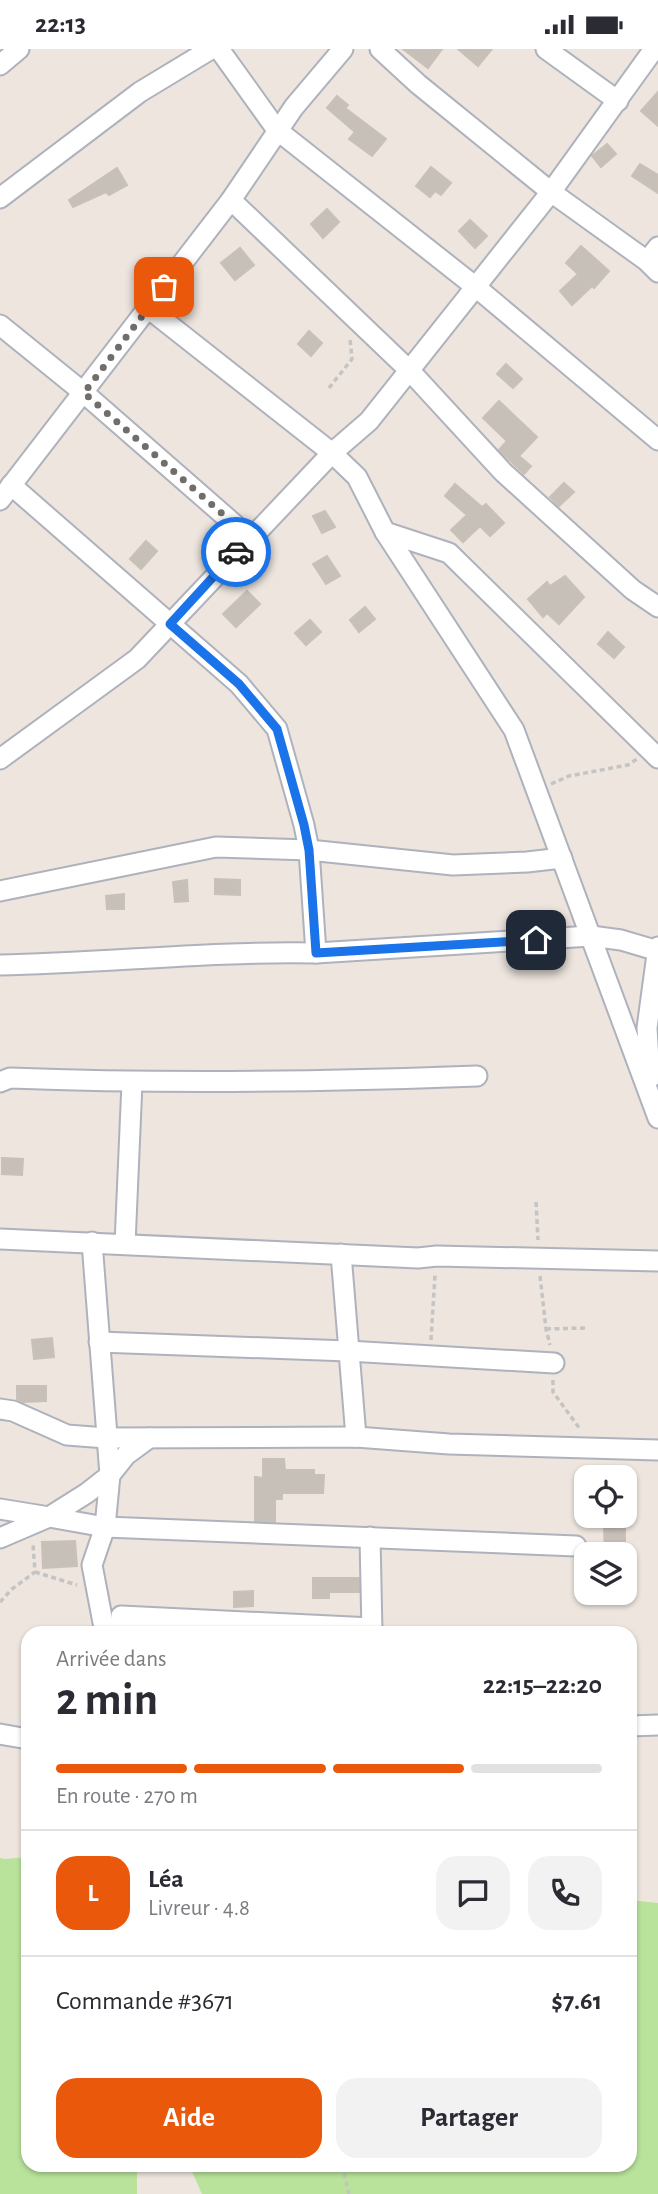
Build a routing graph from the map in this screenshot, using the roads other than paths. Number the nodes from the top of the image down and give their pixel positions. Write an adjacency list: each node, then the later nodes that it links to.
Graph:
1 (19, 49): 8 (street)
2 (211, 49): 12 (street)
3 (219, 49): 10 (street)
4 (343, 49): 10 (street)
5 (380, 49): 11 (street)
6 (546, 49): 9 (street)
7 (654, 55): 9 (street)
8 (0, 65)
9 (618, 101): 11 (street)
10 (277, 130): 13 (street); 15 (street)
11 (551, 193): 14 (street); 15 (street)
12 (0, 198)
13 (231, 200): 16 (street); 18 (street)
14 (654, 260)
15 (477, 288): 18 (street); 20 (street)
16 (148, 308): 19 (street); 21 (street)
17 (0, 325): 19 (street)
18 (410, 371): 21 (street); 25 (street)
19 (84, 393): 22 (street); 24 (street)
20 (658, 440)
21 (332, 453): 23 (street); 24 (street)
22 (6, 492): 26 (street)
23 (385, 532): 27 (street); 30 (street)
24 (250, 538): 26 (street)
25 (658, 607)
26 (170, 624): 28 (street); 29 (street)
27 (653, 754)
28 (0, 759)
29 (309, 850): 30 (street); 31 (street); 34 (street)
30 (562, 858): 32 (street)
31 (0, 891)
32 (591, 936): 33 (street); 34 (street); 39 (street)
33 (658, 949): 39 (street)
34 (316, 953): 35 (street)
35 (0, 965)
36 (477, 1076): 38 (street)
37 (0, 1082): 38 (street)
38 (132, 1083): 42 (street)
39 (655, 1109)
40 (0, 1240): 41 (street)
41 (92, 1242): 42 (street); 45 (street)
42 (125, 1244): 43 (street)
43 (341, 1254): 44 (street); 46 (street)
44 (658, 1261)
45 (99, 1342): 46 (street); 50 (street)
46 (348, 1351): 47 (street); 49 (street)
47 (554, 1363)
48 (0, 1409): 50 (street)
49 (356, 1437): 51 (street); 52 (street)
50 (106, 1439): 51 (street); 53 (street)
51 (149, 1439): 53 (street)
52 (658, 1450)
53 (110, 1475): 55 (street); 56 (street)
54 (0, 1509): 55 (street)
55 (40, 1520): 56 (street); 58 (street)
56 (106, 1527): 57 (street); 60 (street)
57 (370, 1537): 59 (street); 63 (street)
58 (0, 1538)
59 (574, 1546)
60 (103, 1626)
61 (122, 1626): 62 (street)
62 (300, 1626)
63 (372, 1626)
64 (658, 1725): 65 (street)
65 (637, 1726)
66 (0, 1734): 67 (street)
67 (21, 1738)

